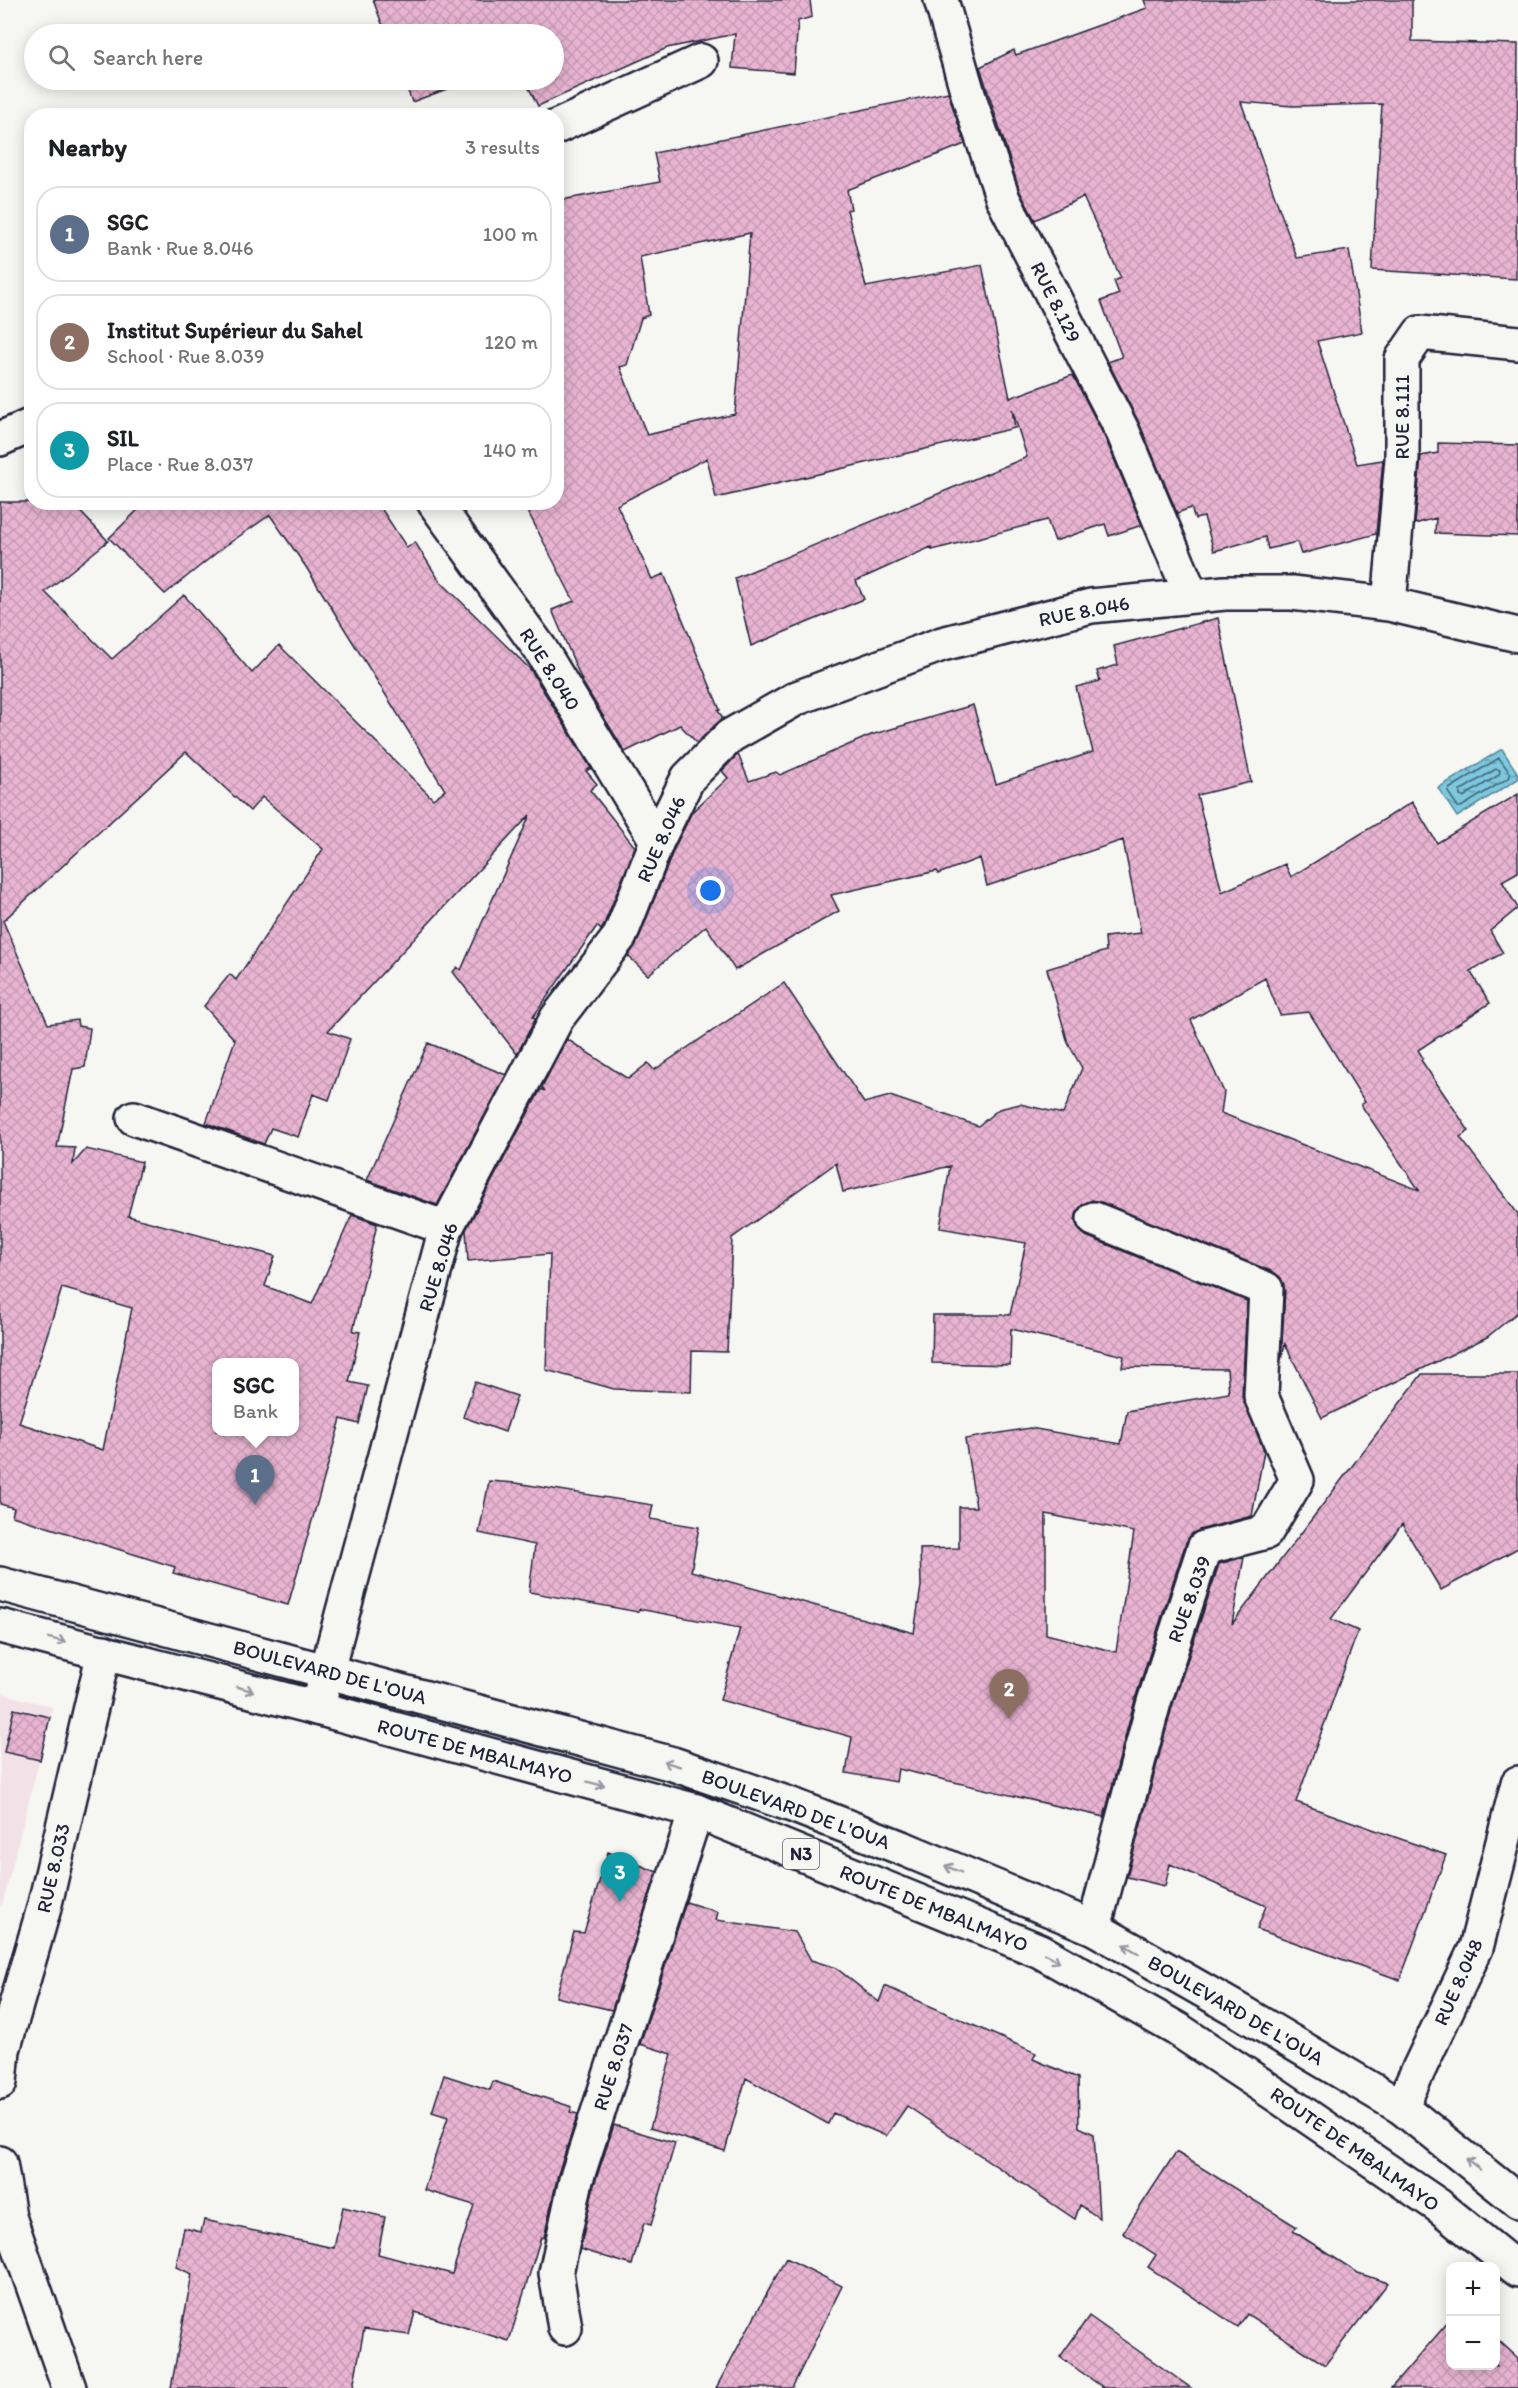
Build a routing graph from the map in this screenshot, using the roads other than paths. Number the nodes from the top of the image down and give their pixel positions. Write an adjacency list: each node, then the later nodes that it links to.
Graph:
1 (941, 0): 8 (main road, RUE 8.129)
2 (700, 62): 3 (main road)
3 (564, 123)
4 (1518, 343): 9 (main road, RUE 8.111)
5 (24, 428): 6 (main road)
6 (0, 439)
7 (440, 510): 11 (main road, RUE 8.040)
8 (1191, 595): 9 (main road, RUE 8.046); 11 (main road, RUE 8.046)
9 (1389, 604): 10 (main road, RUE 8.046)
10 (1518, 635)
11 (657, 841): 14 (main road, RUE 8.046)
12 (134, 1118): 14 (main road)
13 (1094, 1220): 22 (main road, RUE 8.039)
14 (446, 1228): 18 (main road, RUE 8.046)
15 (0, 1584): 18 (main road, BOULEVARD DE L'OUA / N3)
16 (0, 1626): 17 (main road, ROUTE DE MBALMAYO / N3, one-way to 17)
17 (104, 1653): 19 (main road, ROUTE DE MBALMAYO / N3, one-way to 19); 23 (main road, RUE 8.033)
18 (327, 1671): 19 (main road, RUE 8.046); 22 (main road, BOULEVARD DE L'OUA / N3, one-way to 18)
19 (317, 1708): 21 (main road, ROUTE DE MBALMAYO / N3, one-way to 21)
20 (1518, 1783): 24 (main road, RUE 8.048)
21 (696, 1810): 27 (main road, ROUTE DE MBALMAYO / N3, one-way to 27); 28 (main road, RUE 8.037)
22 (1094, 1928): 24 (main road, BOULEVARD DE L'OUA / N3, one-way to 22)
23 (0, 2082)
24 (1401, 2106): 26 (main road, BOULEVARD DE L'OUA / N3, one-way to 24)
25 (0, 2163): 29 (main road)
26 (1518, 2201)
27 (1518, 2270)
28 (565, 2328)
29 (69, 2388)

